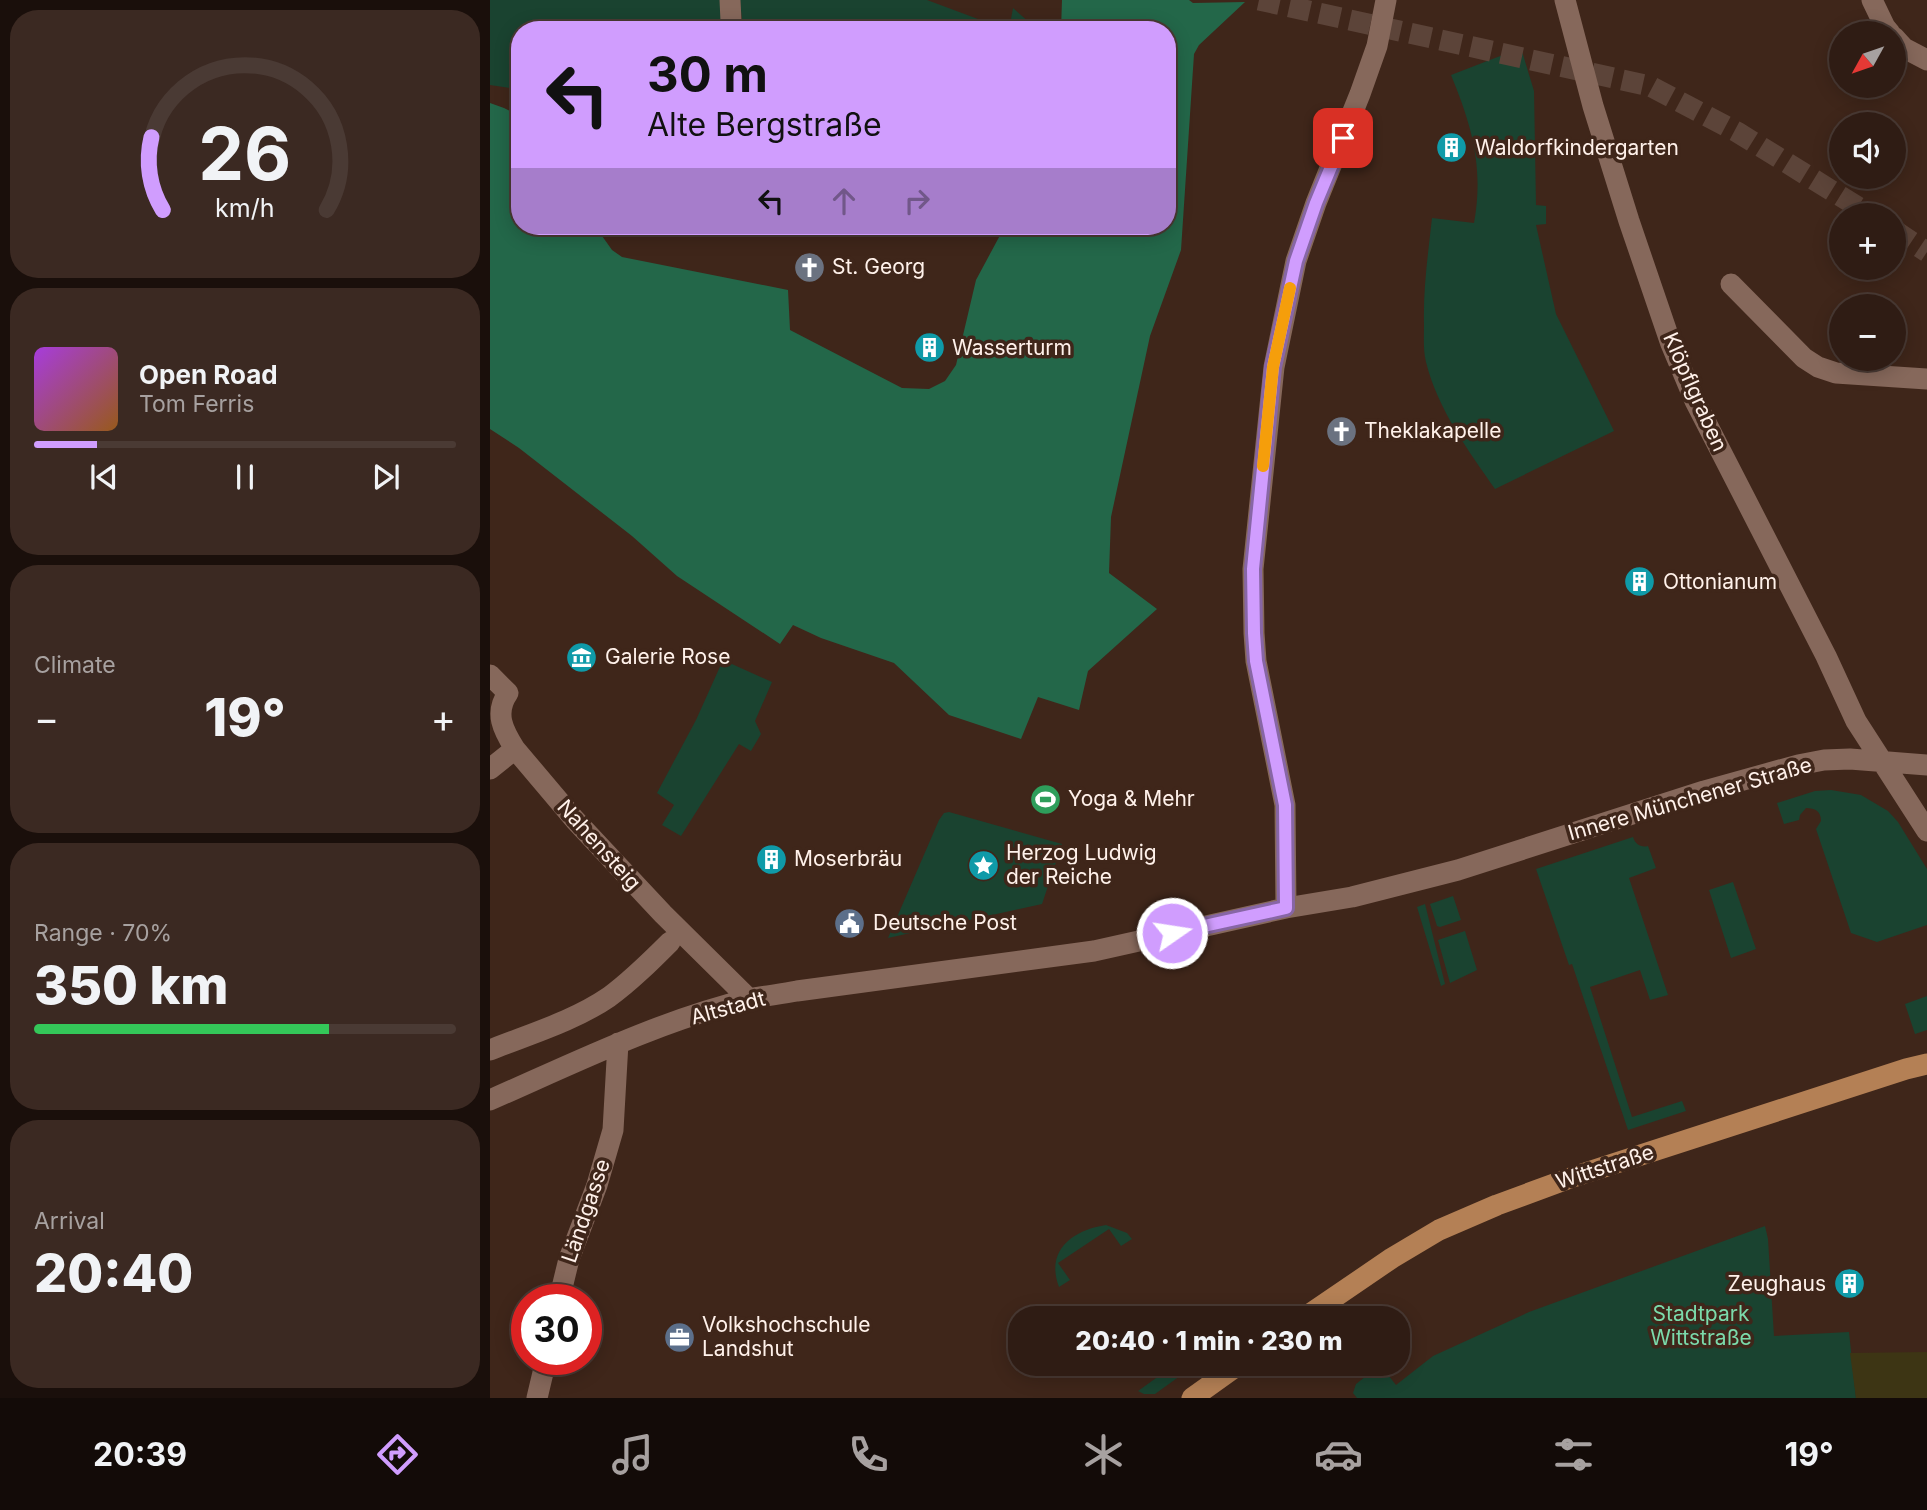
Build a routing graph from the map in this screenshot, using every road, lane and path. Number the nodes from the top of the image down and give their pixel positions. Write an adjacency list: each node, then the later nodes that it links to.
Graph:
1 (1386, 0): 15 (street)
2 (1565, 0): 11 (street, Klöpflgraben)
3 (1872, 0): 4 (street)
4 (1882, 21)
5 (1906, 49): 6 (street)
6 (1927, 60)
7 (1731, 284): 8 (street)
8 (1927, 379)
9 (490, 675): 10 (street, Nahensteig)
10 (515, 749): 13 (street); 17 (street, Nahensteig)
11 (1881, 761): 12 (street, Innere Münchener Straße); 14 (street, Klöpflgraben); 15 (street, Innere Münchener Straße)
12 (1927, 765)
13 (490, 769)
14 (1927, 831)
15 (1286, 908): 17 (street, Altstadt)
16 (670, 942): 19 (street)
17 (749, 999): 18 (street, Altstadt)
18 (618, 1044): 21 (street, Altstadt); 22 (street, Ländgasse)
19 (490, 1050)
20 (1927, 1064): 23 (main road, Wittstraße)
21 (490, 1100)
22 (563, 1284)
23 (1321, 1306)
24 (542, 1375): 26 (street)
25 (1223, 1376): 27 (main road)
26 (537, 1398)
27 (1192, 1398)

